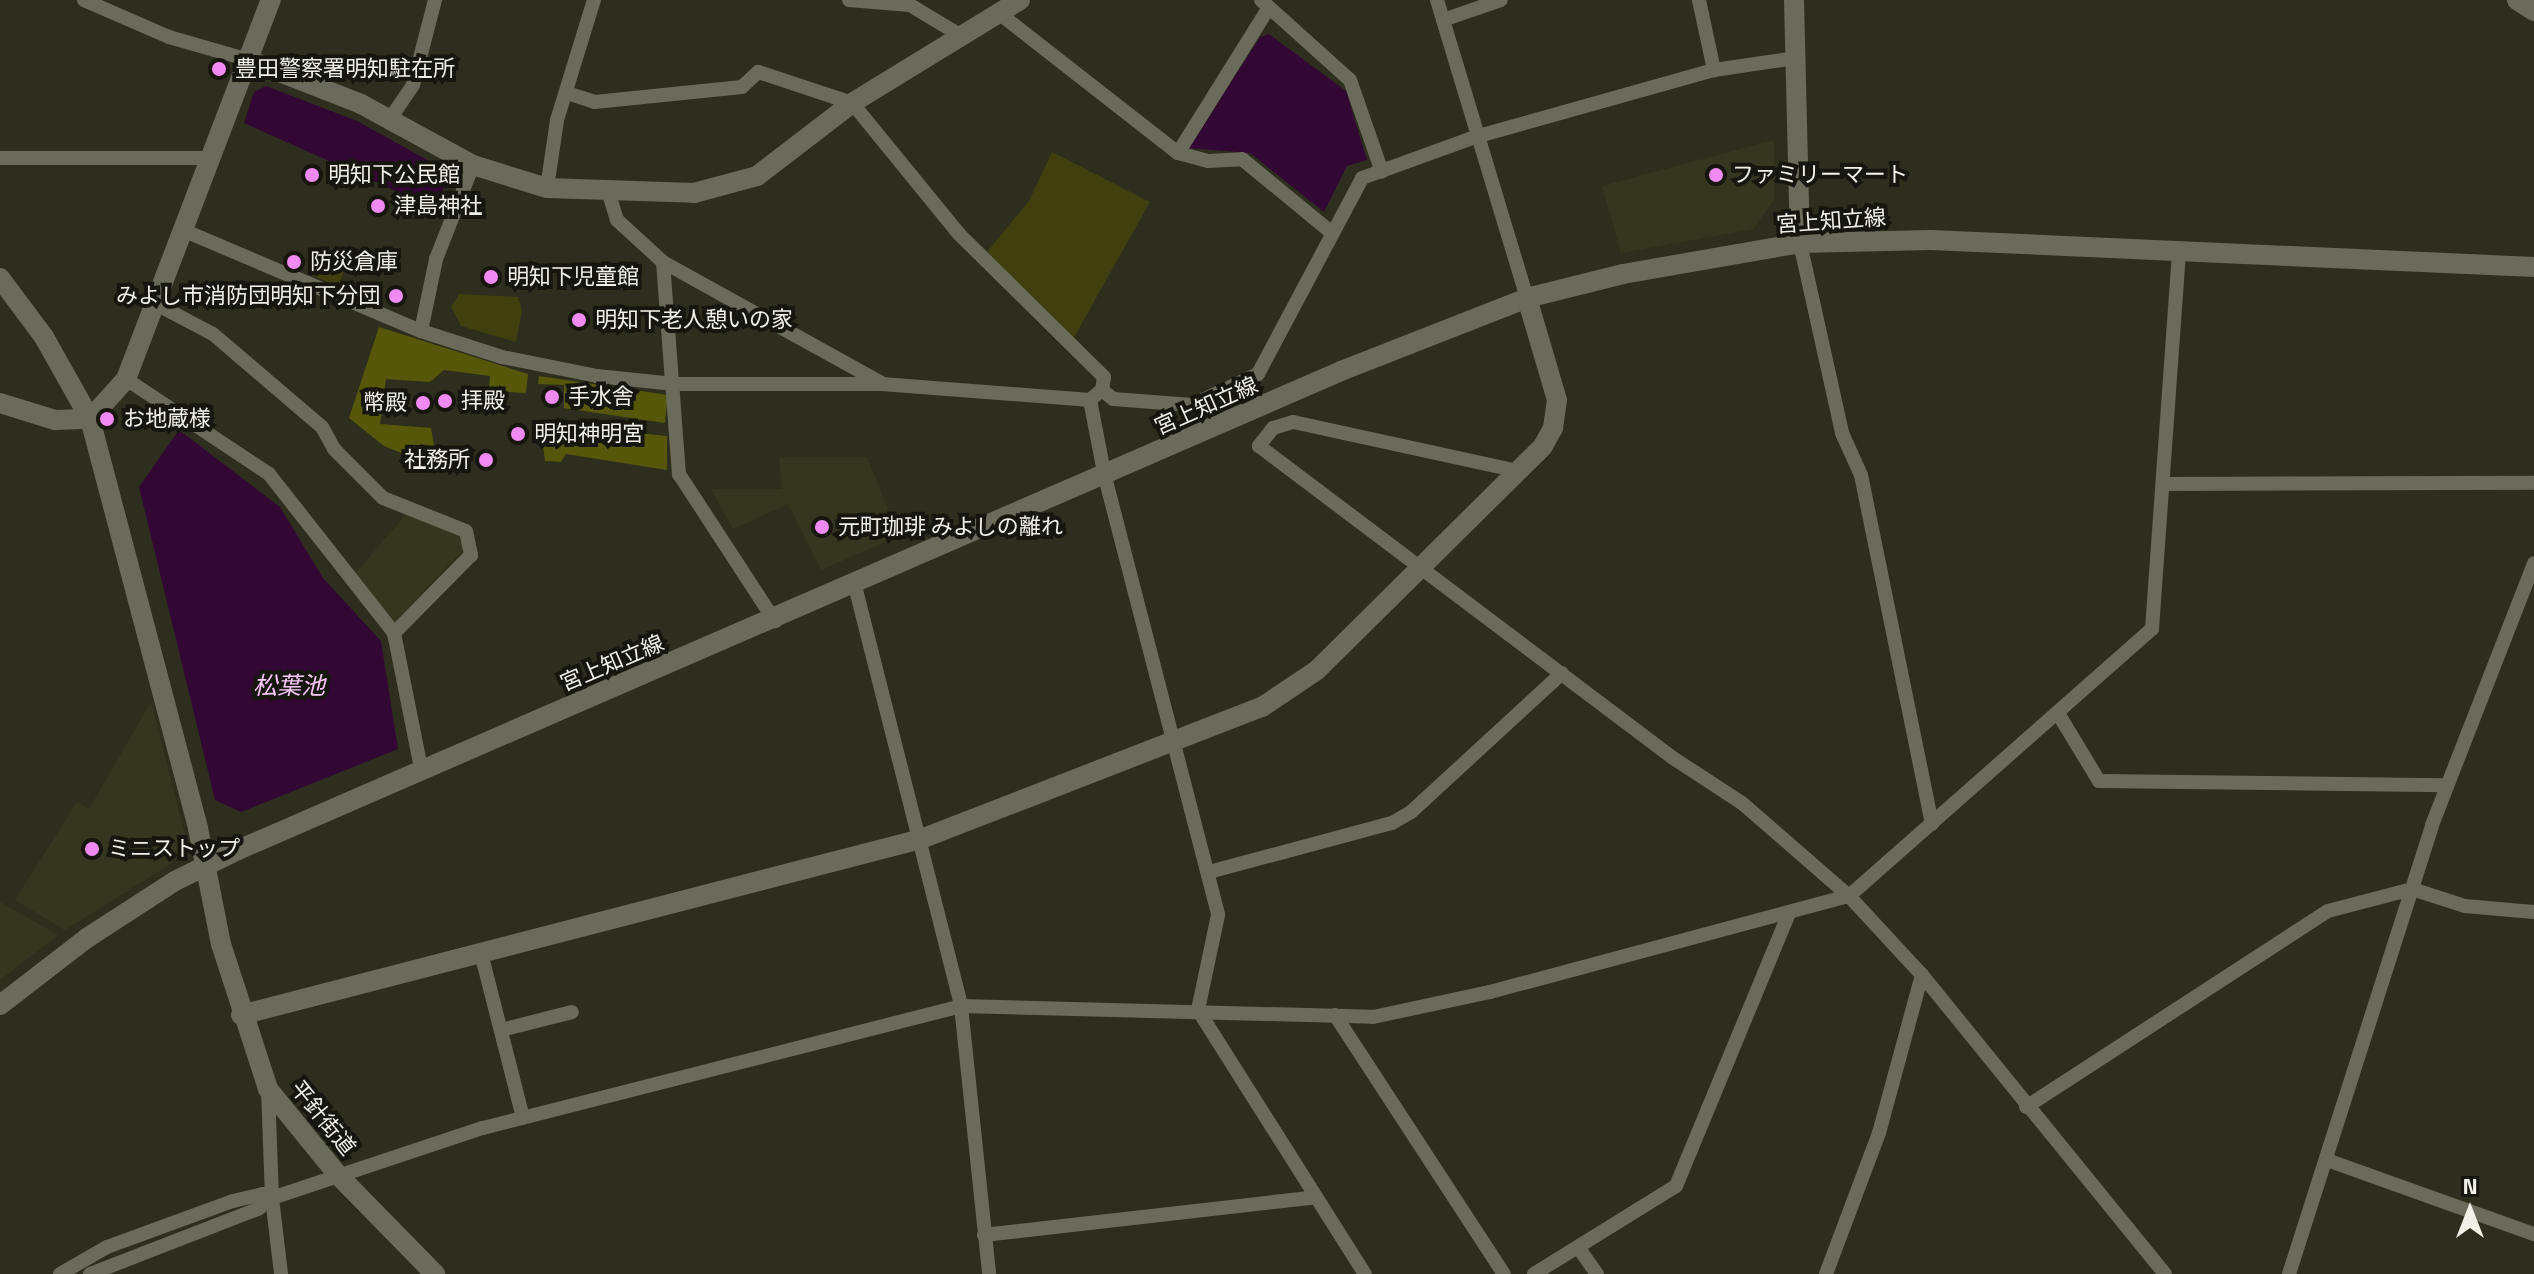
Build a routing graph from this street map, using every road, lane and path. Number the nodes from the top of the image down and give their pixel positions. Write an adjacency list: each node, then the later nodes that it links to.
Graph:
1 (84, 0): 18 (street)
2 (271, 0): 18 (street)
3 (435, 0): 22 (street)
4 (594, 0): 20 (street)
5 (849, 0): 16 (street)
6 (1020, 0): 14 (street)
7 (1437, 0): 15 (street)
8 (1501, 0): 15 (street)
9 (1699, 0): 19 (street)
10 (1794, 0): 17 (street)
11 (2517, 0): 13 (street)
12 (1265, 4): 24 (street); 28 (street)
13 (2534, 11)
14 (1000, 14): 16 (street); 24 (street)
15 (1443, 20): 23 (street)
16 (963, 37): 21 (street)
17 (1795, 58): 19 (street); 33 (street)
18 (249, 60): 22 (street); 26 (street)
19 (1714, 70): 23 (street)
20 (568, 93): 21 (street); 29 (street)
21 (852, 103): 30 (street); 44 (street)
22 (390, 119): 27 (street)
23 (1475, 137): 28 (street); 38 (street)
24 (1178, 153): 32 (street)
25 (0, 158): 26 (street)
26 (211, 158): 31 (street)
27 (473, 165): 29 (street); 40 (street)
28 (1382, 172): 32 (street)
29 (547, 188): 30 (street)
30 (609, 194): 35 (street)
31 (185, 231): 39 (street); 40 (street)
32 (1331, 232): 44 (street)
33 (1800, 243): 34 (street, 宮上知立線); 38 (street, 宮上知立線); 61 (street)
34 (2179, 254): 36 (street, 宮上知立線); 50 (street)
35 (663, 262): 42 (street); 43 (street)
36 (2534, 267)
37 (0, 278): 46 (street, 平針街道)
38 (1527, 298): 47 (street); 48 (street, 宮上知立線)
39 (156, 304): 41 (street); 55 (street)
40 (421, 331): 42 (street)
41 (126, 379): 46 (street); 55 (street)
42 (675, 384): 43 (street); 54 (street)
43 (882, 384): 44 (street)
44 (1096, 395): 48 (street)
45 (2, 402): 46 (street)
46 (90, 419): 63 (street, 平針街道)
47 (1518, 471): 52 (street); 52 (street)
48 (1105, 477): 53 (street, 宮上知立線); 58 (street)
49 (2534, 483): 50 (street)
50 (2166, 484): 57 (street)
51 (2534, 563): 60 (street)
52 (1423, 568): 56 (street); 58 (street)
53 (855, 586): 54 (street, 宮上知立線); 62 (street)
54 (775, 621): 59 (street, 宮上知立線)
55 (394, 633): 59 (street)
56 (1562, 673): 64 (street); 66 (street)
57 (2059, 715): 60 (street); 61 (street)
58 (1175, 743): 62 (street); 64 (street)
59 (421, 768): 63 (street, 宮上知立線)
60 (2446, 785): 65 (street)
61 (1932, 824): 66 (street)
62 (921, 839): 69 (street); 72 (street)
63 (205, 866): 71 (street, 宮上知立線); 75 (street, 平針街道)
64 (1209, 872): 73 (street)
65 (2412, 889): 67 (street); 79 (street); 81 (street)
66 (1849, 896): 68 (street); 70 (street)
67 (2534, 912)
68 (1788, 915): 76 (street); 87 (street)
69 (481, 953): 75 (street); 77 (street)
70 (1922, 975): 79 (street); 97 (street)
71 (0, 1005)
72 (961, 1006): 73 (street); 80 (street); 86 (street)
73 (1198, 1010): 76 (street); 83 (street)
74 (572, 1012): 77 (street)
75 (241, 1015): 78 (street, 平針街道)
76 (1335, 1015): 94 (street)
77 (501, 1030): 80 (street)
78 (268, 1089): 82 (street, 平針街道); 84 (street)
79 (2026, 1107): 98 (street)
80 (523, 1118): 82 (street)
81 (2327, 1160): 85 (street); 99 (street)
82 (338, 1175): 84 (street); 91 (street, 平針街道)
83 (1316, 1197): 86 (street); 93 (street)
84 (272, 1198): 88 (street); 89 (street); 90 (street)
85 (2534, 1234)
86 (984, 1235): 92 (street)
87 (1578, 1247): 95 (street); 96 (street)
88 (60, 1274)
89 (90, 1274)
90 (281, 1274)
91 (435, 1274)
92 (989, 1274)
93 (1365, 1274)
94 (1504, 1274)
95 (1534, 1274)
96 (1597, 1274)
97 (1826, 1274)
98 (2165, 1274)
99 (2289, 1274)

